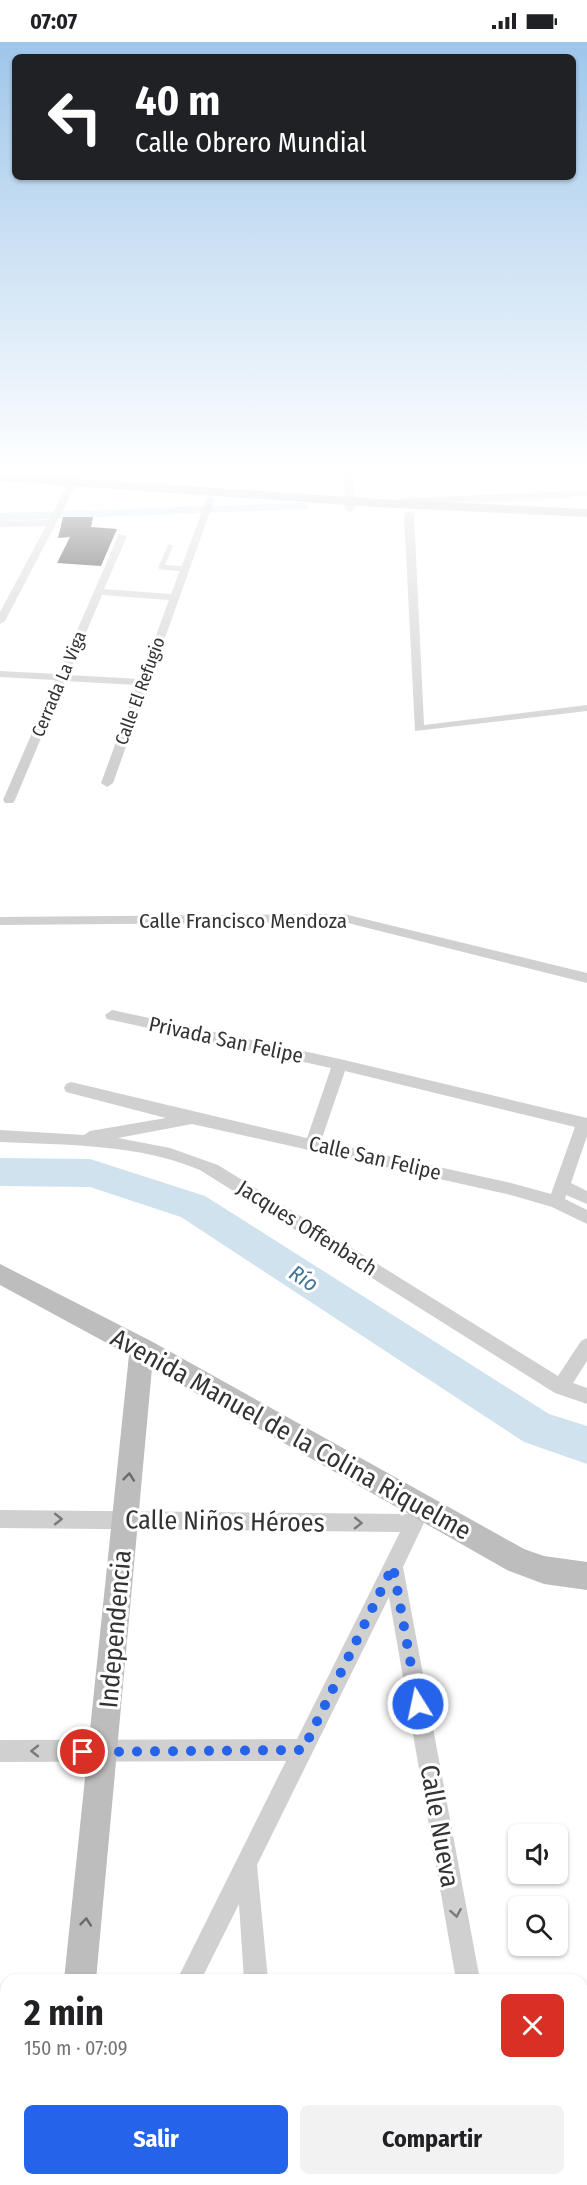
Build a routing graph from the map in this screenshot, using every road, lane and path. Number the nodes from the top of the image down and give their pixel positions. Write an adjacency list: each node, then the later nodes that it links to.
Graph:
1 (28, 568): 8 (street)
2 (108, 568): 6 (street, Cerrada La Viga)
3 (173, 568): 5 (lane)
4 (412, 568): 12 (street)
5 (185, 569): 7 (street, Calle El Refugio)
6 (98, 592): 7 (street); 10 (street, Cerrada La Viga)
7 (175, 597): 11 (street, Calle El Refugio)
8 (0, 621)
9 (0, 674): 10 (street)
10 (63, 678): 11 (street); 14 (street, Cerrada La Viga)
11 (143, 682): 13 (street, Calle El Refugio)
12 (587, 708)
13 (107, 783)
14 (9, 800)
15 (0, 921): 16 (street, Calle Francisco Mendoza)
16 (587, 978)
17 (112, 1015): 18 (street, Privada San Felipe)
18 (340, 1064): 23 (street); 24 (street)
19 (71, 1088): 20 (street)
20 (194, 1119): 22 (street); 23 (street, Calle San Felipe)
21 (0, 1136): 22 (street, Jacques Offenbach)
22 (73, 1140): 31 (street, Jacques Offenbach)
23 (312, 1144): 26 (street, Calle San Felipe)
24 (562, 1186): 25 (street); 26 (street)
25 (587, 1198)
26 (556, 1202): 27 (street, Calle San Felipe)
27 (587, 1218)
28 (0, 1274): 30 (main road, Avenida Manuel de la Colina Riquelme)
29 (587, 1346): 31 (street)
30 (142, 1349): 33 (main road, Avenida Manuel de la Colina Riquelme); 35 (main road, Independencia, one-way to 30)
31 (561, 1387): 32 (street, Jacques Offenbach)
32 (587, 1396)
33 (419, 1515): 35 (street, Calle Niños Héroes, one-way to 33); 36 (street); 37 (main road, Avenida Manuel de la Colina Riquelme)
34 (0, 1519): 35 (street, Calle Niños Héroes, one-way to 35)
35 (124, 1519): 40 (main road, Independencia)
36 (393, 1566): 38 (street); 45 (street, Calle Nueva, one-way to 45)
37 (587, 1576)
38 (303, 1750): 40 (street); 41 (street)
39 (0, 1751): 40 (street, one-way to 39)
40 (104, 1752): 42 (main road, Independencia, one-way to 40)
41 (247, 1867): 43 (street); 44 (street)
42 (81, 1974)
43 (192, 1974)
44 (256, 1974)
45 (467, 1974)

